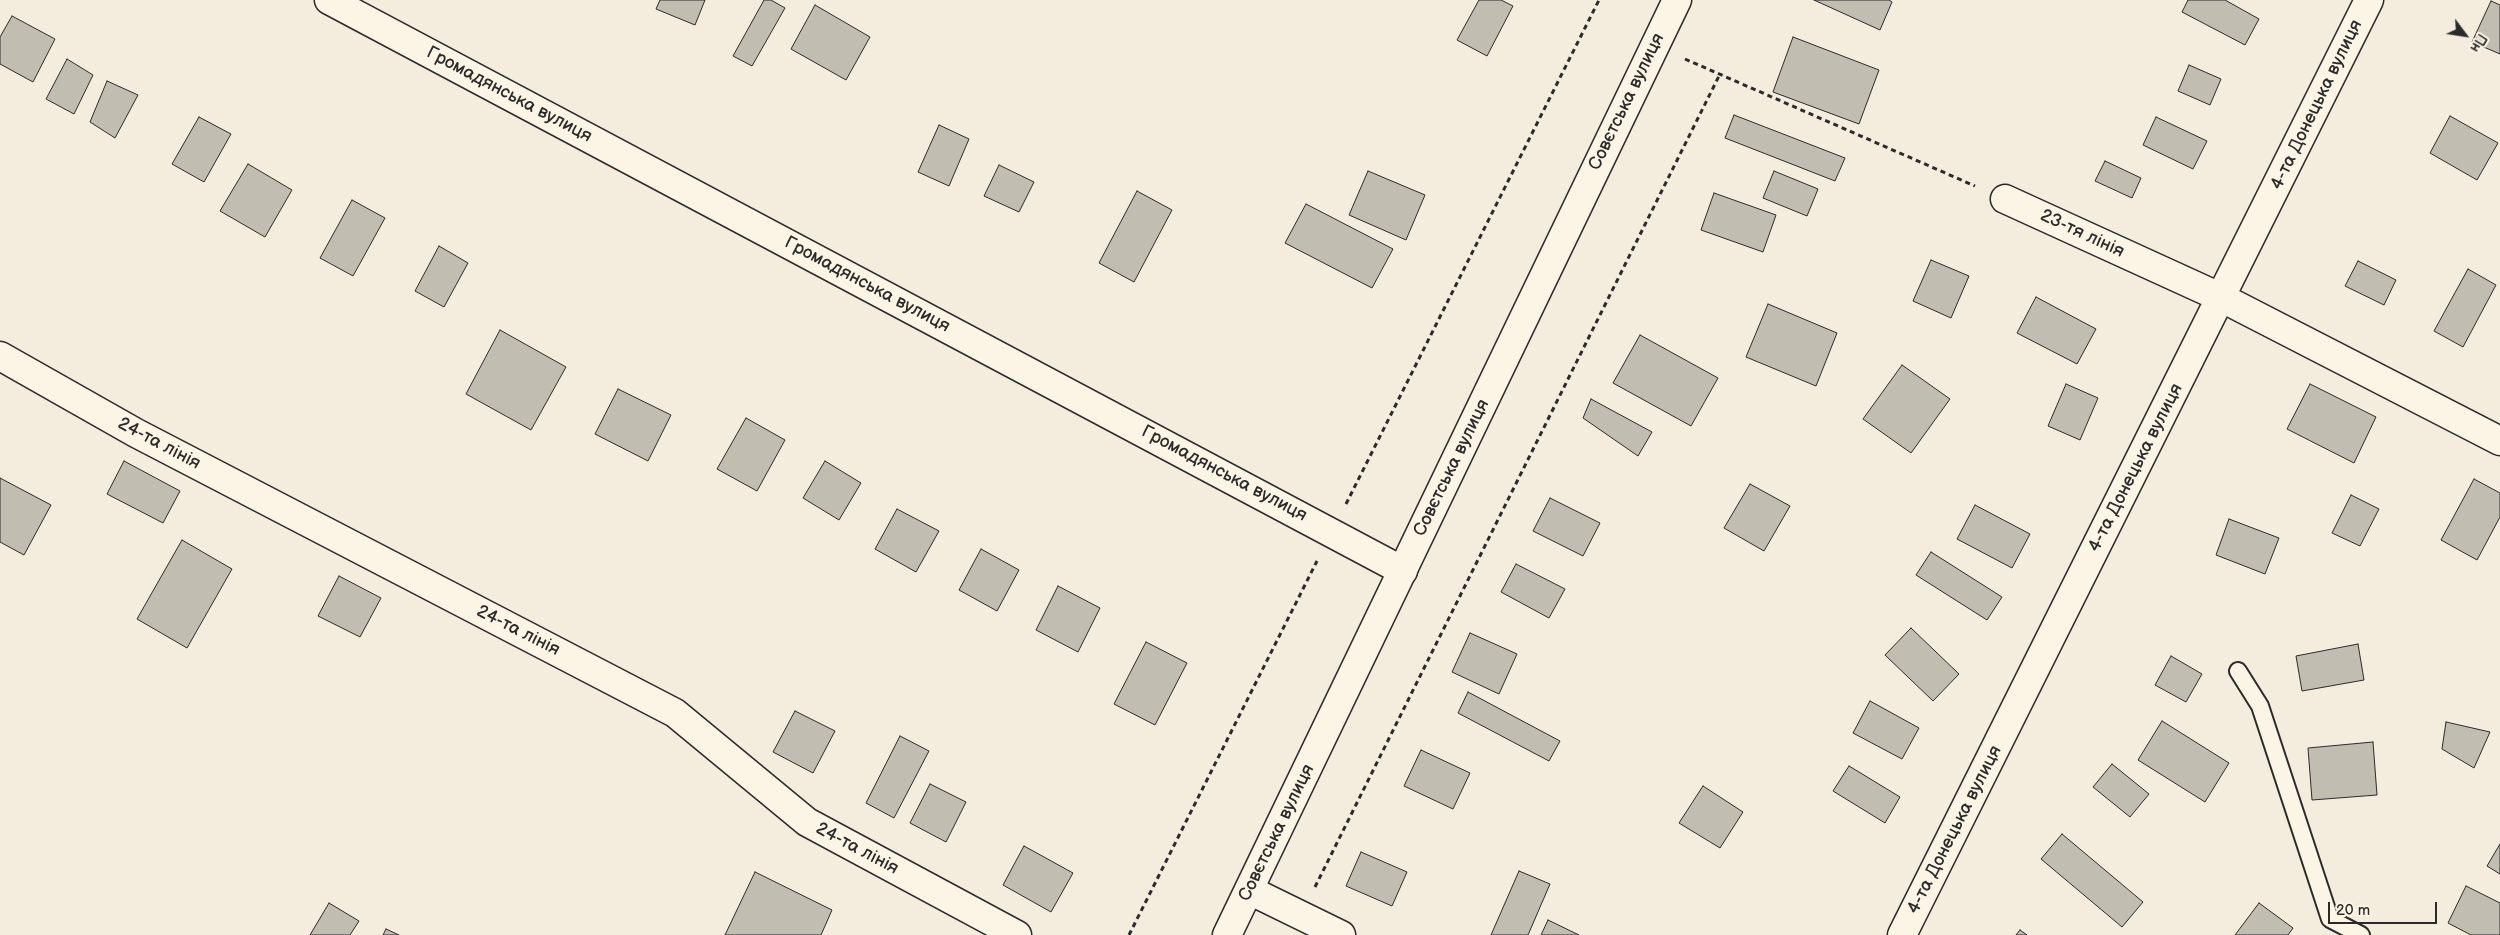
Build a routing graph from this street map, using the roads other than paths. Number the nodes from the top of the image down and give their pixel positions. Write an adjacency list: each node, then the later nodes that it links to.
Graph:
1 (329, 0): 8 (street, Громадянська вулиця)
2 (1677, 0): 8 (street, Совєтська вулиця)
3 (2369, 0): 5 (street, 4-та Донецька вулиця)
4 (2005, 199): 5 (street, 23-тя лінія)
5 (2222, 298): 7 (street, 23-тя лінія); 14 (street, 4-та Донецька вулиця)
6 (0, 356): 11 (street, 24-та лінія)
7 (2500, 441)
8 (1403, 571): 10 (street, Совєтська вулиця)
9 (2238, 671): 15 (lane)
10 (1249, 890): 12 (street, Совєтська вулиця); 13 (street)
11 (1017, 935)
12 (1227, 935)
13 (1341, 935)
14 (1902, 935)
15 (2361, 935)

